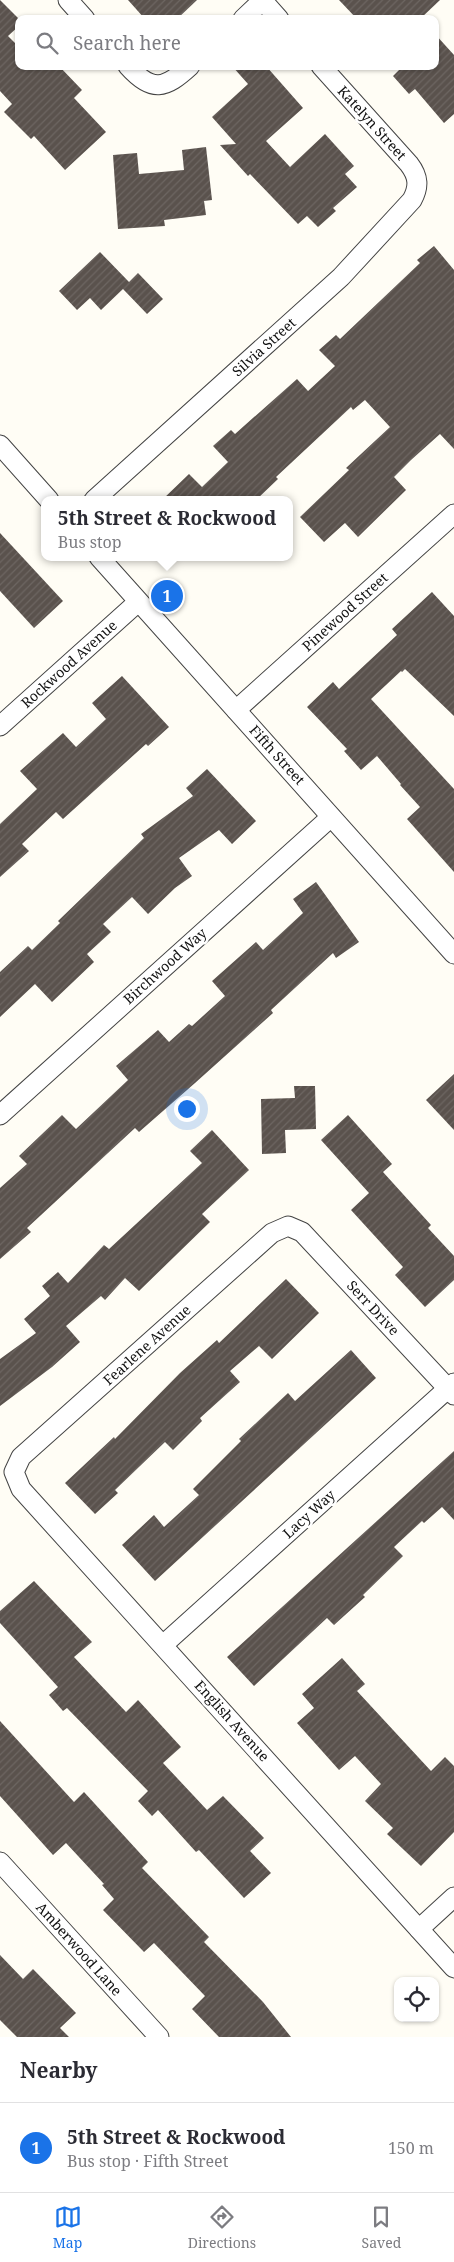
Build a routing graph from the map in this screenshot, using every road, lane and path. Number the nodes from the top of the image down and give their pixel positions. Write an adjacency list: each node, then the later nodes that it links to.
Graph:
1 (68, 0): 3 (street)
2 (263, 0): 4 (street); 5 (street)
3 (81, 15)
4 (246, 15)
5 (276, 15)
6 (131, 70): 7 (street)
7 (185, 70)
8 (326, 70): 9 (street, Katelyn Street)
9 (418, 182): 12 (street, Silvia Street)
10 (0, 445): 11 (street)
11 (45, 496)
12 (98, 496)
13 (453, 518): 16 (street, Pinewood Street)
14 (102, 561): 15 (street, Fifth Street)
15 (138, 602): 16 (street, Fifth Street); 17 (street, Rockwood Avenue)
16 (236, 710): 18 (street, Fifth Street)
17 (0, 726)
18 (331, 817): 19 (street, Fifth Street); 20 (street, Birchwood Way)
19 (454, 954)
20 (0, 1115)
21 (288, 1226): 22 (street, Serr Drive); 23 (street, Fearlene Avenue)
22 (452, 1389): 24 (street, Lacy Way)
23 (14, 1472): 24 (street, English Avenue)
24 (163, 1645): 27 (street, English Avenue)
25 (0, 1862): 29 (street, Amberwood Lane)
26 (454, 1897): 27 (street)
27 (419, 1929): 28 (street, English Avenue)
28 (454, 1968)
29 (159, 2037)

